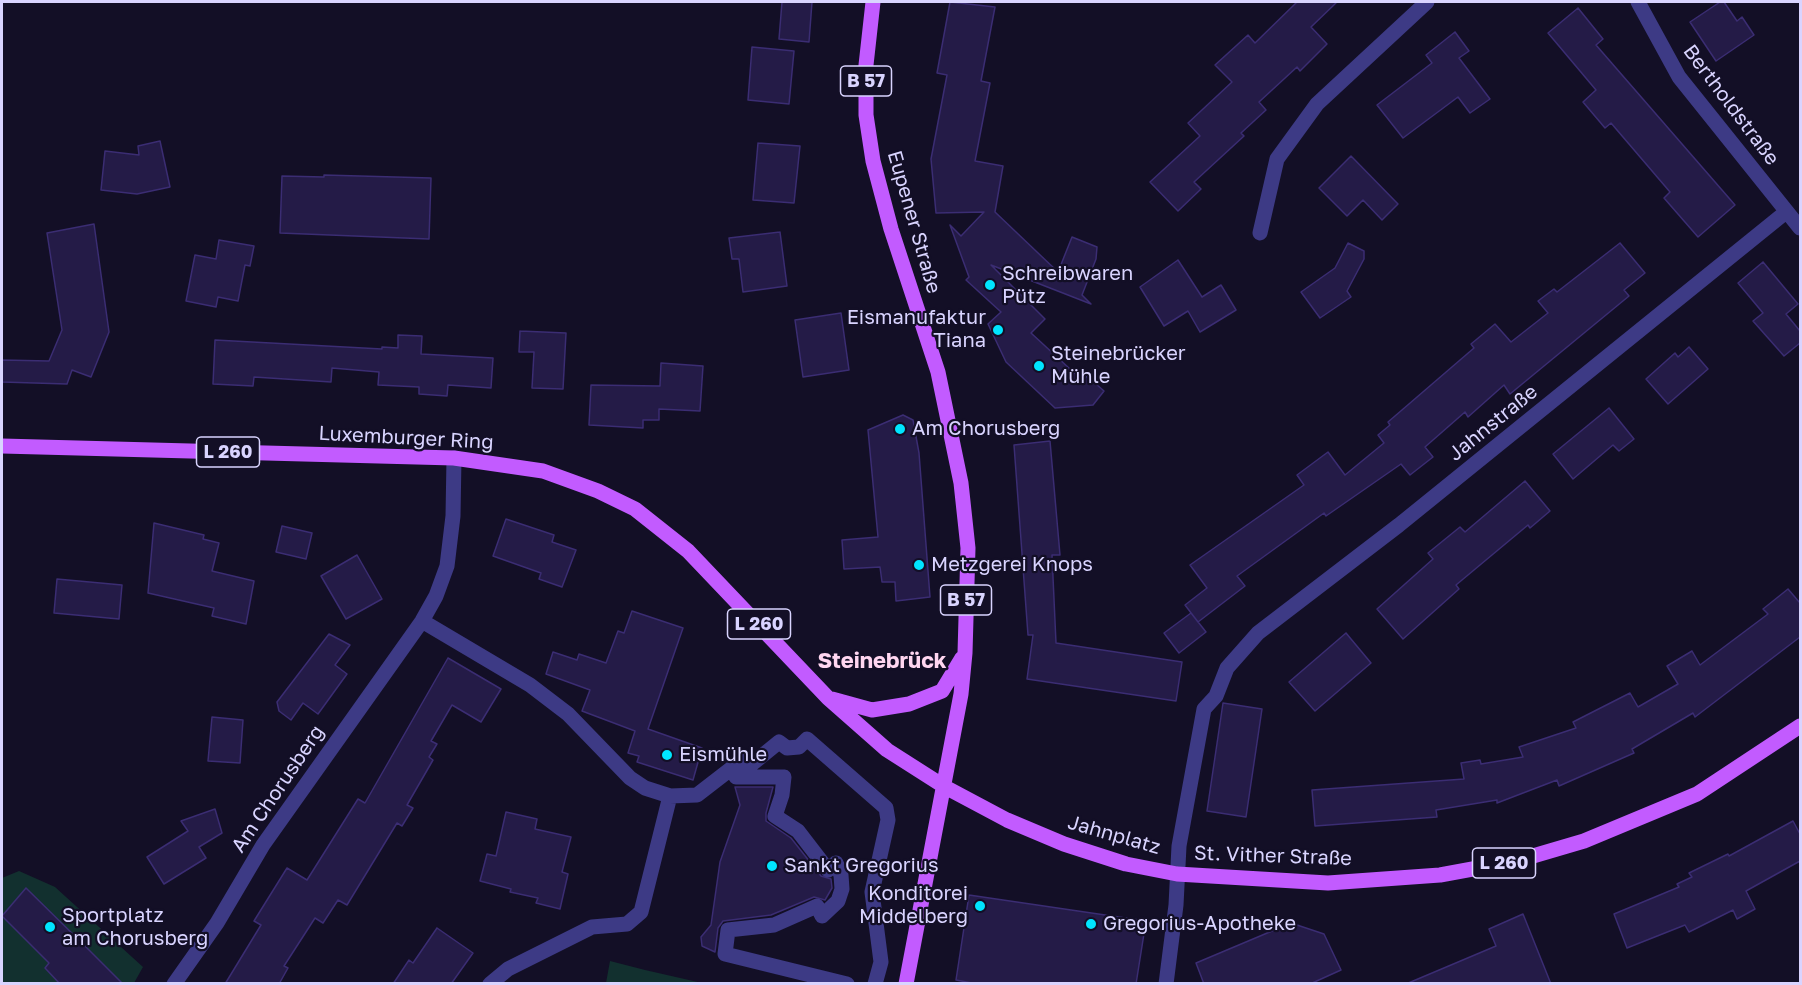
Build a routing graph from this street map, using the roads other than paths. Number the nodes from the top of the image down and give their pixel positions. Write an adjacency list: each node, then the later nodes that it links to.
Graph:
1 (873, 2): 10 (main road, Eupener Straße / B 57)
2 (1427, 2): 6 (street)
3 (1638, 2): 4 (street, Bertholdstraße)
4 (1786, 212): 5 (street, Bertholdstraße); 11 (street, Jahnstraße)
5 (1800, 228)
6 (1260, 233)
7 (2, 446): 8 (main road, Luxemburger Ring / L 260)
8 (454, 458): 9 (street, Am Chorusberg); 12 (main road, Luxemburger Ring / L 260)
9 (422, 621): 16 (street); 18 (street, Am Chorusberg)
10 (965, 653): 12 (main road, B 57); 15 (main road, Eupener Straße / B 57)
11 (1227, 668): 17 (street, Jahnplatz)
12 (828, 698): 15 (main road, Luxemburger Ring / L 260)
13 (1800, 726): 17 (main road, St. Vither Straße / L 260)
14 (763, 743): 16 (street)
15 (945, 787): 17 (main road, Jahnplatz / L 260); 22 (main road, Eupener Straße / B 57)
16 (670, 796): 19 (street)
17 (1177, 874): 23 (street)
18 (174, 984)
19 (490, 984)
20 (847, 984): 21 (street)
21 (875, 984)
22 (906, 984)
23 (1166, 984)

